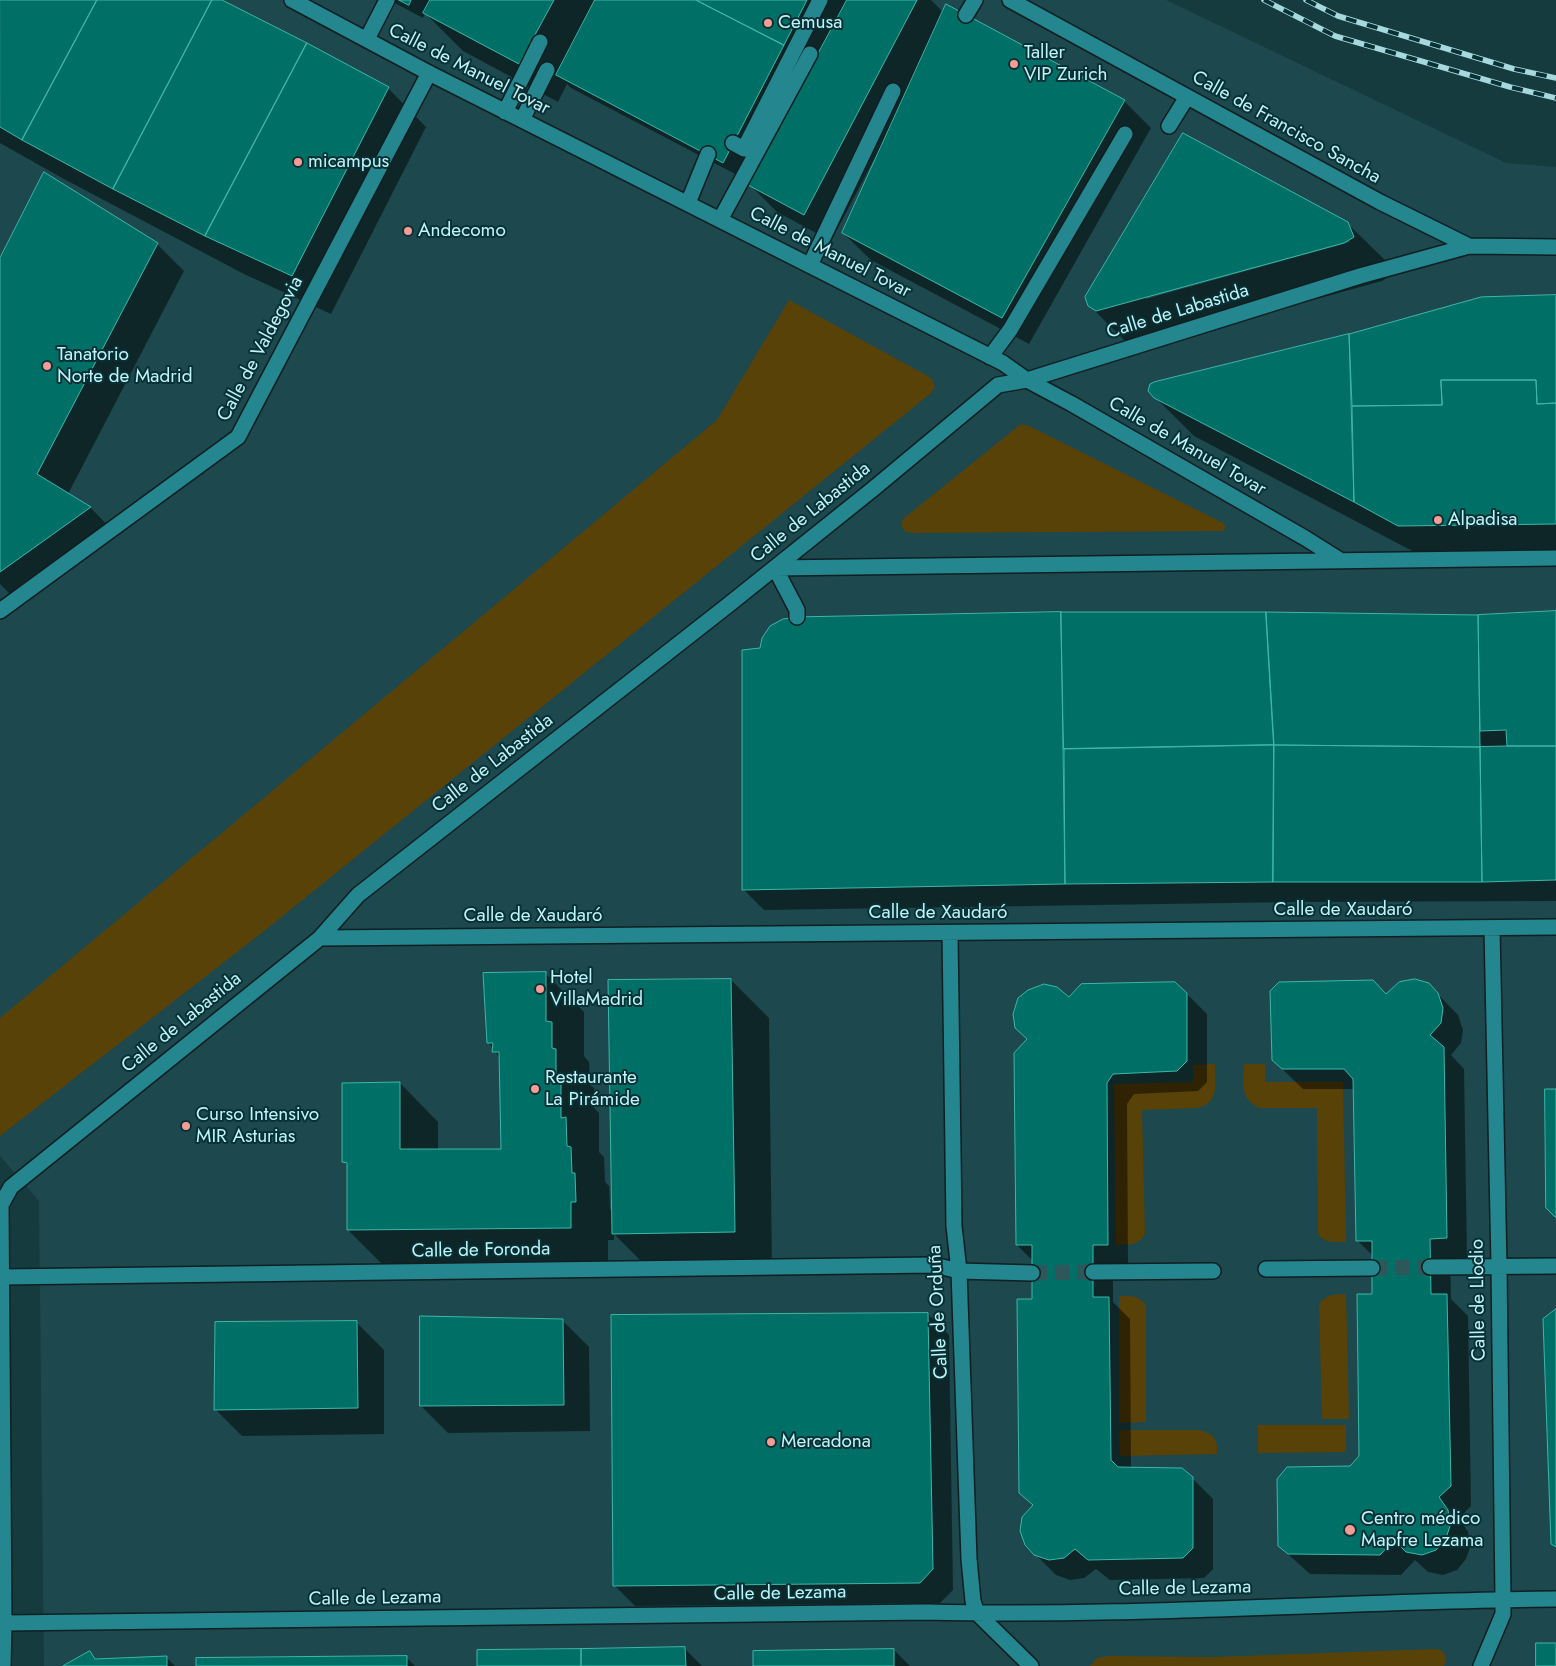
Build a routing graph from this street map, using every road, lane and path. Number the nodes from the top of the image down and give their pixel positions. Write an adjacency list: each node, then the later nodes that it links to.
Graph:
1 (292, 0): 7 (street, Calle de Manuel Tovar)
2 (387, 0): 7 (street)
3 (820, 0): 18 (street)
4 (975, 0): 6 (street)
5 (1010, 0): 13 (street, Calle de Francisco Sancha)
6 (966, 15)
7 (367, 39): 11 (street, Calle de Manuel Tovar)
8 (540, 42): 14 (street)
9 (810, 54): 21 (street)
10 (547, 70): 15 (street)
11 (429, 73): 14 (street, Calle de Manuel Tovar); 30 (street, Calle de Valdegovia)
12 (893, 92): 24 (street)
13 (1187, 97): 16 (street); 22 (street, Calle de Francisco Sancha)
14 (505, 112): 15 (street, Calle de Manuel Tovar)
15 (522, 120): 20 (street, Calle de Manuel Tovar)
16 (1168, 126)
17 (1125, 134): 25 (street)
18 (733, 144)
19 (708, 154): 20 (street)
20 (688, 203): 21 (street, Calle de Manuel Tovar)
21 (720, 220): 24 (street, Calle de Manuel Tovar)
22 (1469, 246): 23 (street, Calle de Francisco Sancha); 26 (street, Calle de Labastida)
23 (1556, 247)
24 (810, 265): 25 (street, Calle de Manuel Tovar)
25 (990, 357): 26 (street, Calle de Manuel Tovar)
26 (1027, 380): 28 (street, Calle de Manuel Tovar); 29 (street, Calle de Labastida)
27 (1556, 558): 28 (street)
28 (1340, 560): 29 (street)
29 (775, 568): 31 (street); 35 (street, Calle de Labastida)
30 (0, 611)
31 (797, 617)
32 (1556, 927): 33 (street, Calle de Xaudaró)
33 (1492, 928): 34 (street, Calle de Xaudaró); 36 (street, Calle de Llodio)
34 (950, 933): 35 (street, Calle de Xaudaró); 41 (street, Calle de Orduña)
35 (320, 938): 45 (street, Calle de Labastida)
36 (1499, 1266): 37 (street); 38 (street); 47 (street, Calle de Llodio)
37 (1556, 1266)
38 (1430, 1267)
39 (1372, 1268): 40 (street)
40 (1266, 1269)
41 (959, 1271): 44 (street, Calle de Foronda); 45 (street, Calle de Foronda); 48 (street, Calle de Orduña)
42 (1213, 1271): 43 (street)
43 (1093, 1272)
44 (1032, 1273)
45 (2, 1277): 49 (street, Calle de Labastida)
46 (1556, 1599): 47 (street, Calle de Lezama)
47 (1503, 1600): 48 (street, Calle de Lezama); 52 (street, Calle de Llodio)
48 (977, 1613): 49 (street, Calle de Lezama); 51 (street)
49 (4, 1623): 50 (street, Calle de Labastida)
50 (3, 1666)
51 (1031, 1666)
52 (1482, 1666)

